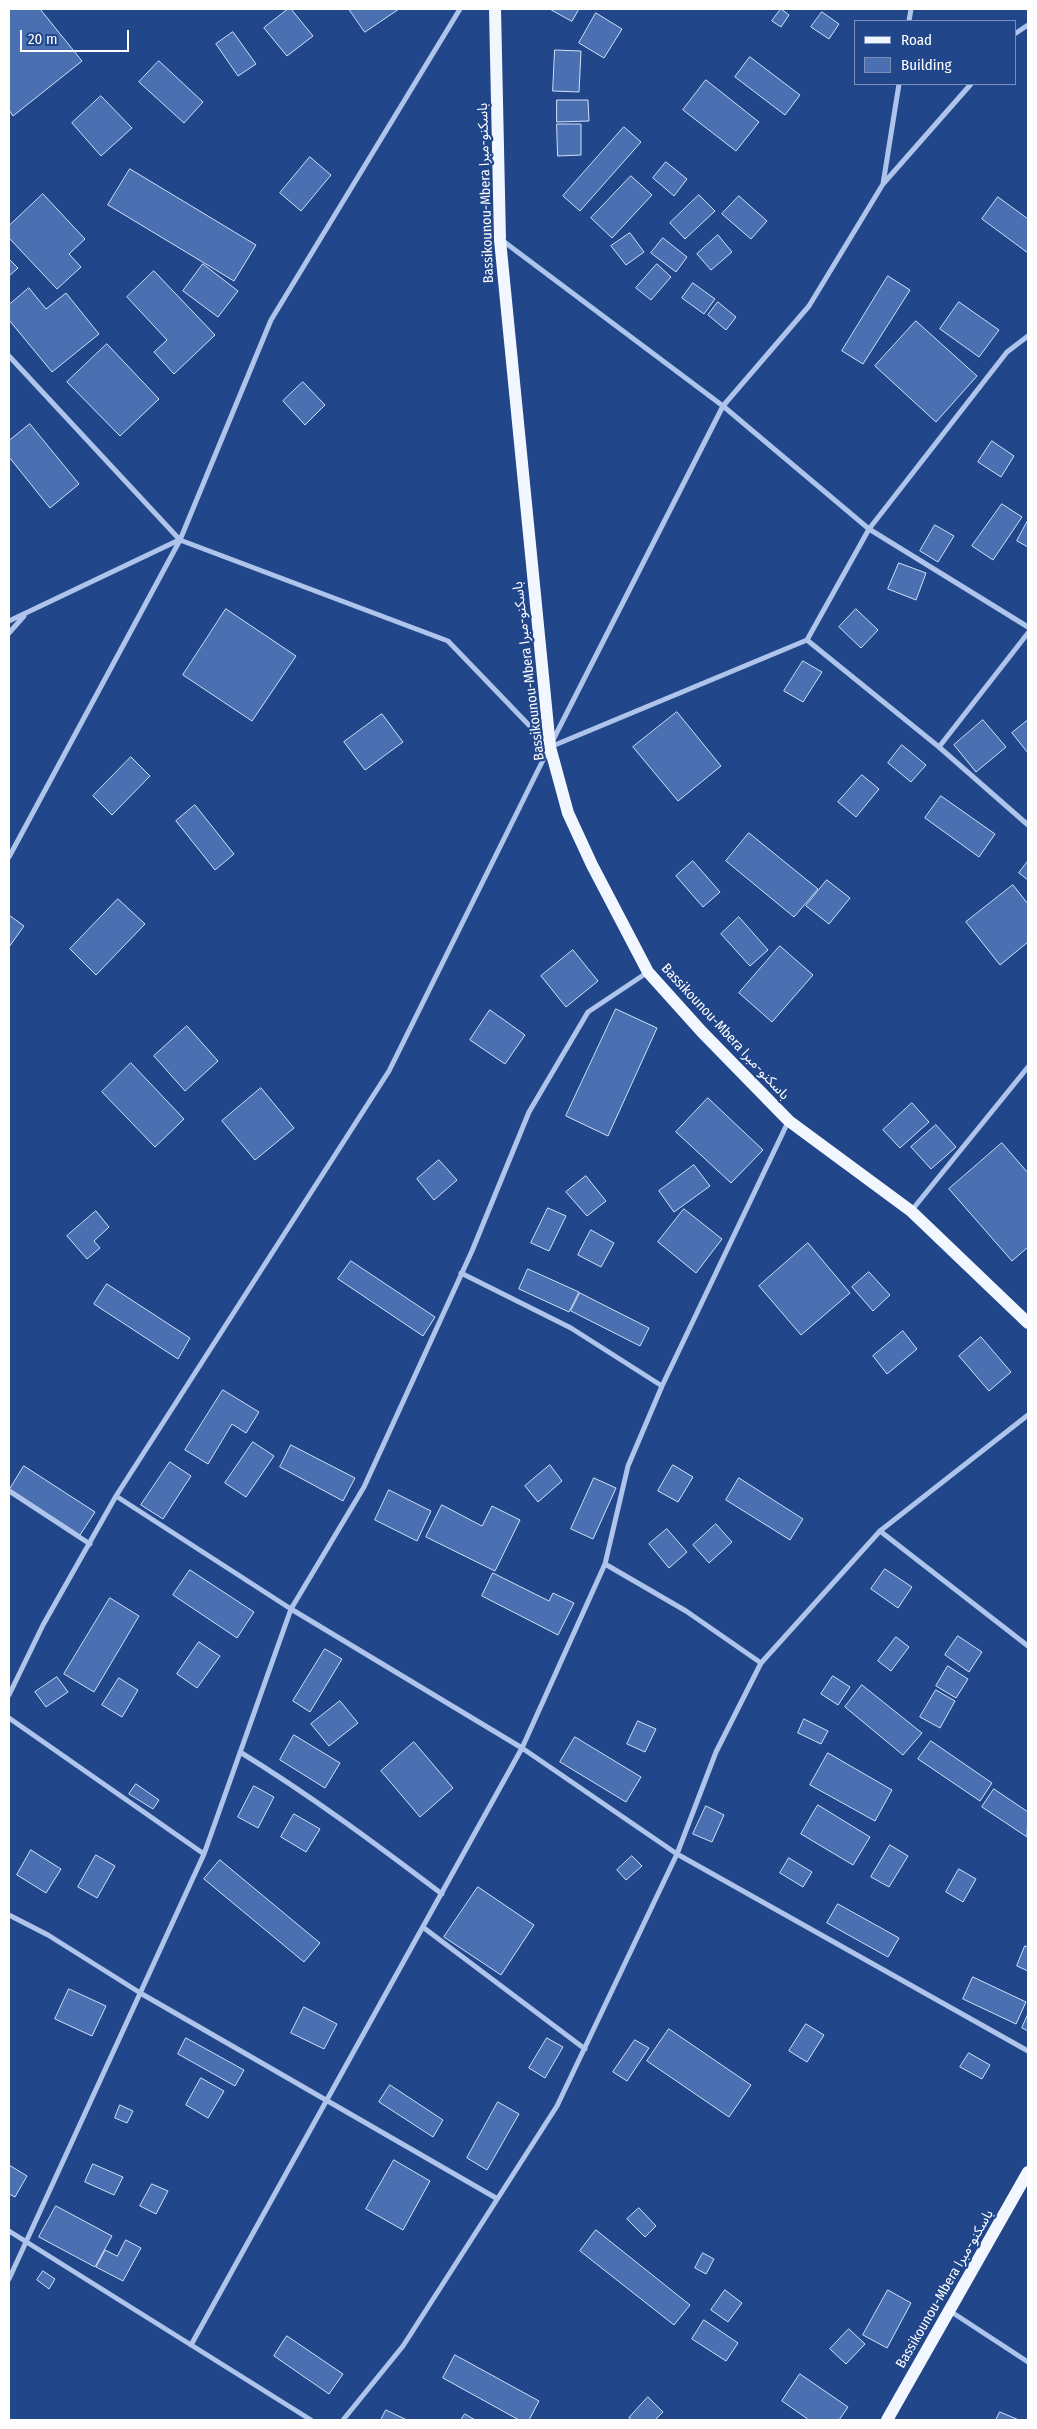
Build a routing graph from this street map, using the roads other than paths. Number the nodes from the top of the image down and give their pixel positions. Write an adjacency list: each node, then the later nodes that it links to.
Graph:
1 (460, 9): 13 (street)
2 (495, 9): 8 (main road, Bassikounou-Mbera باسكنو-مبرا)
3 (1028, 25): 4 (street)
4 (1017, 32)
5 (899, 85): 7 (street)
6 (970, 85): 7 (street)
7 (883, 184): 11 (street)
8 (500, 240): 11 (street); 20 (main road, Bassikounou-Mbera باسكنو-مبرا)
9 (1028, 336): 12 (street)
10 (9, 356): 13 (street)
11 (723, 406): 12 (street); 20 (street)
12 (870, 529): 16 (street); 19 (street)
13 (180, 540): 14 (street); 20 (street); 23 (street)
14 (24, 616): 15 (street); 17 (street)
15 (9, 621)
16 (1028, 627)
17 (9, 633)
18 (1028, 633): 21 (street)
19 (807, 640): 20 (street); 21 (street)
20 (550, 747): 24 (main road, Bassikounou-Mbera باسكنو-مبرا); 33 (street)
21 (939, 747): 22 (street)
22 (1028, 825)
23 (9, 857)
24 (648, 972): 26 (main road, Bassikounou-Mbera باسكنو-مبرا); 28 (street)
25 (1028, 1067): 27 (street)
26 (789, 1121): 27 (main road, Bassikounou-Mbera باسكنو-مبرا); 30 (street)
27 (911, 1211): 29 (main road, Bassikounou-Mbera باسكنو-مبرا)
28 (461, 1273): 30 (street); 37 (street)
29 (1028, 1323)
30 (662, 1386): 36 (street)
31 (1028, 1415): 34 (street)
32 (9, 1491): 35 (street)
33 (116, 1496): 35 (street); 37 (street)
34 (880, 1531): 38 (street); 39 (street)
35 (90, 1544): 40 (street)
36 (605, 1564): 39 (street); 42 (street)
37 (292, 1609): 42 (street); 43 (street)
38 (1028, 1646)
39 (762, 1663): 45 (street)
40 (9, 1695)
41 (9, 1718): 44 (street)
42 (522, 1748): 45 (street); 46 (street)
43 (240, 1752): 44 (street); 46 (street)
44 (204, 1854): 49 (street)
45 (677, 1854): 50 (street); 51 (street)
46 (442, 1894): 48 (street)
47 (9, 1915): 49 (street)
48 (424, 1928): 50 (street); 52 (street)
49 (142, 1994): 52 (street); 56 (street)
50 (585, 2049): 54 (street)
51 (1028, 2051)
52 (327, 2099): 54 (street); 59 (street)
53 (1028, 2172): 58 (main road, Bassikounou-Mbera باسكنو-مبرا)
54 (496, 2198): 62 (street)
55 (9, 2231): 56 (street)
56 (27, 2242): 57 (street); 59 (street)
57 (9, 2279)
58 (950, 2311): 60 (street); 63 (main road, Bassikounou-Mbera باسكنو-مبرا)
59 (191, 2345): 61 (street)
60 (1028, 2362)
61 (311, 2420)
62 (343, 2420)
63 (887, 2420)

